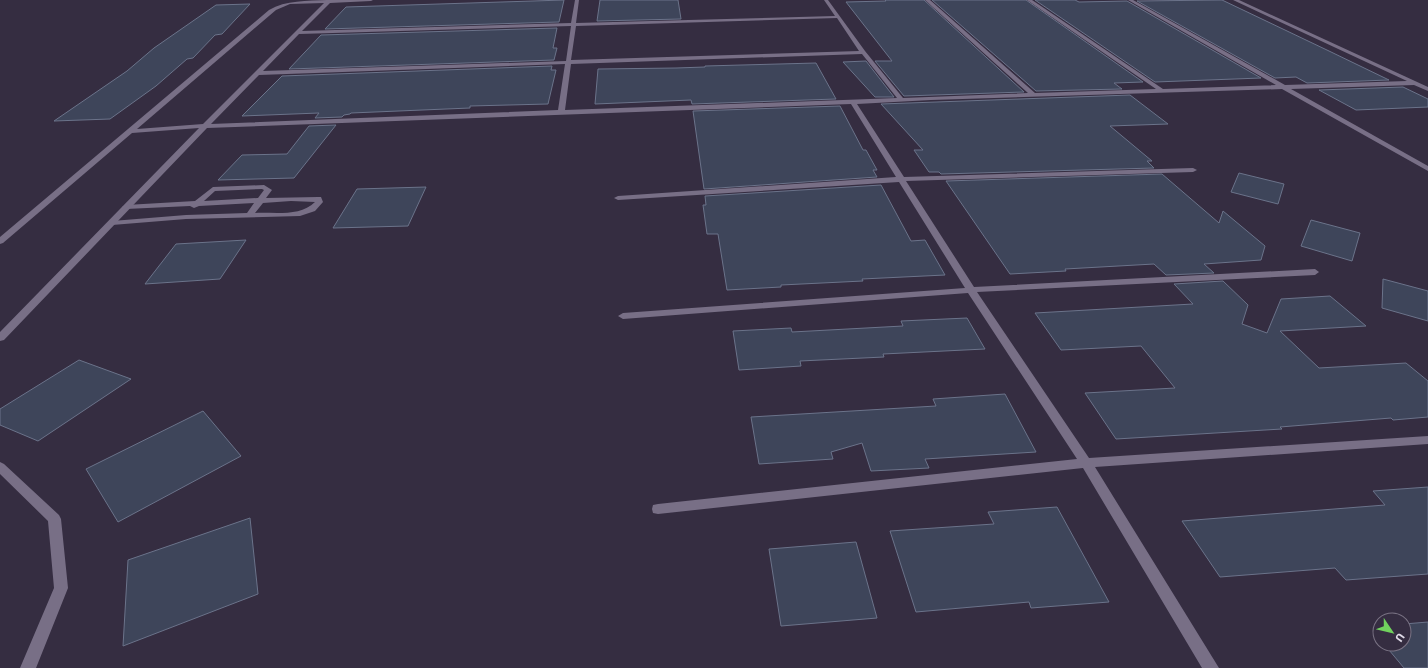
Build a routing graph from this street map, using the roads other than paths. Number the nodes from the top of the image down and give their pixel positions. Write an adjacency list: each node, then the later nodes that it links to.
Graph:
1 (370, 0): 8 (street)
2 (577, 0): 10 (street)
3 (826, 0): 9 (street)
4 (927, 0): 19 (street)
5 (1029, 0): 18 (street)
6 (1130, 0): 16 (street)
7 (1235, 0): 15 (street)
8 (329, 1): 11 (street); 24 (street)
9 (838, 17): 10 (street); 12 (street)
10 (575, 24): 11 (street); 13 (street)
11 (297, 33): 14 (street)
12 (864, 52): 13 (street); 20 (street)
13 (570, 61): 14 (street); 22 (street)
14 (257, 73): 23 (street)
15 (1415, 83): 16 (street); 17 (street)
16 (1284, 87): 18 (street); 25 (street)
17 (1428, 89)
18 (1161, 90): 19 (street)
19 (1033, 94): 20 (street)
20 (902, 99): 21 (street)
21 (853, 102): 22 (street); 27 (street)
22 (562, 113): 23 (street)
23 (207, 126): 24 (street); 32 (street)
24 (131, 131): 37 (street)
25 (1428, 169)
26 (1193, 170): 27 (street)
27 (903, 179): 28 (street); 39 (street)
28 (618, 198)
29 (291, 199): 30 (street); 33 (street); 33 (street)
30 (262, 200): 31 (street); 31 (street); 34 (street)
31 (196, 203): 32 (street); 35 (street)
32 (126, 207): 36 (street)
33 (278, 214): 34 (street)
34 (249, 216): 35 (street)
35 (186, 217): 36 (street)
36 (112, 223): 41 (street)
37 (0, 241)
38 (1315, 272): 39 (street)
39 (971, 290): 40 (street); 43 (street)
40 (623, 316)
41 (0, 338)
42 (1428, 440): 43 (street)
43 (1086, 463): 45 (street); 47 (street)
44 (0, 467): 46 (street)
45 (658, 509)
46 (28, 668)
47 (1211, 668)

